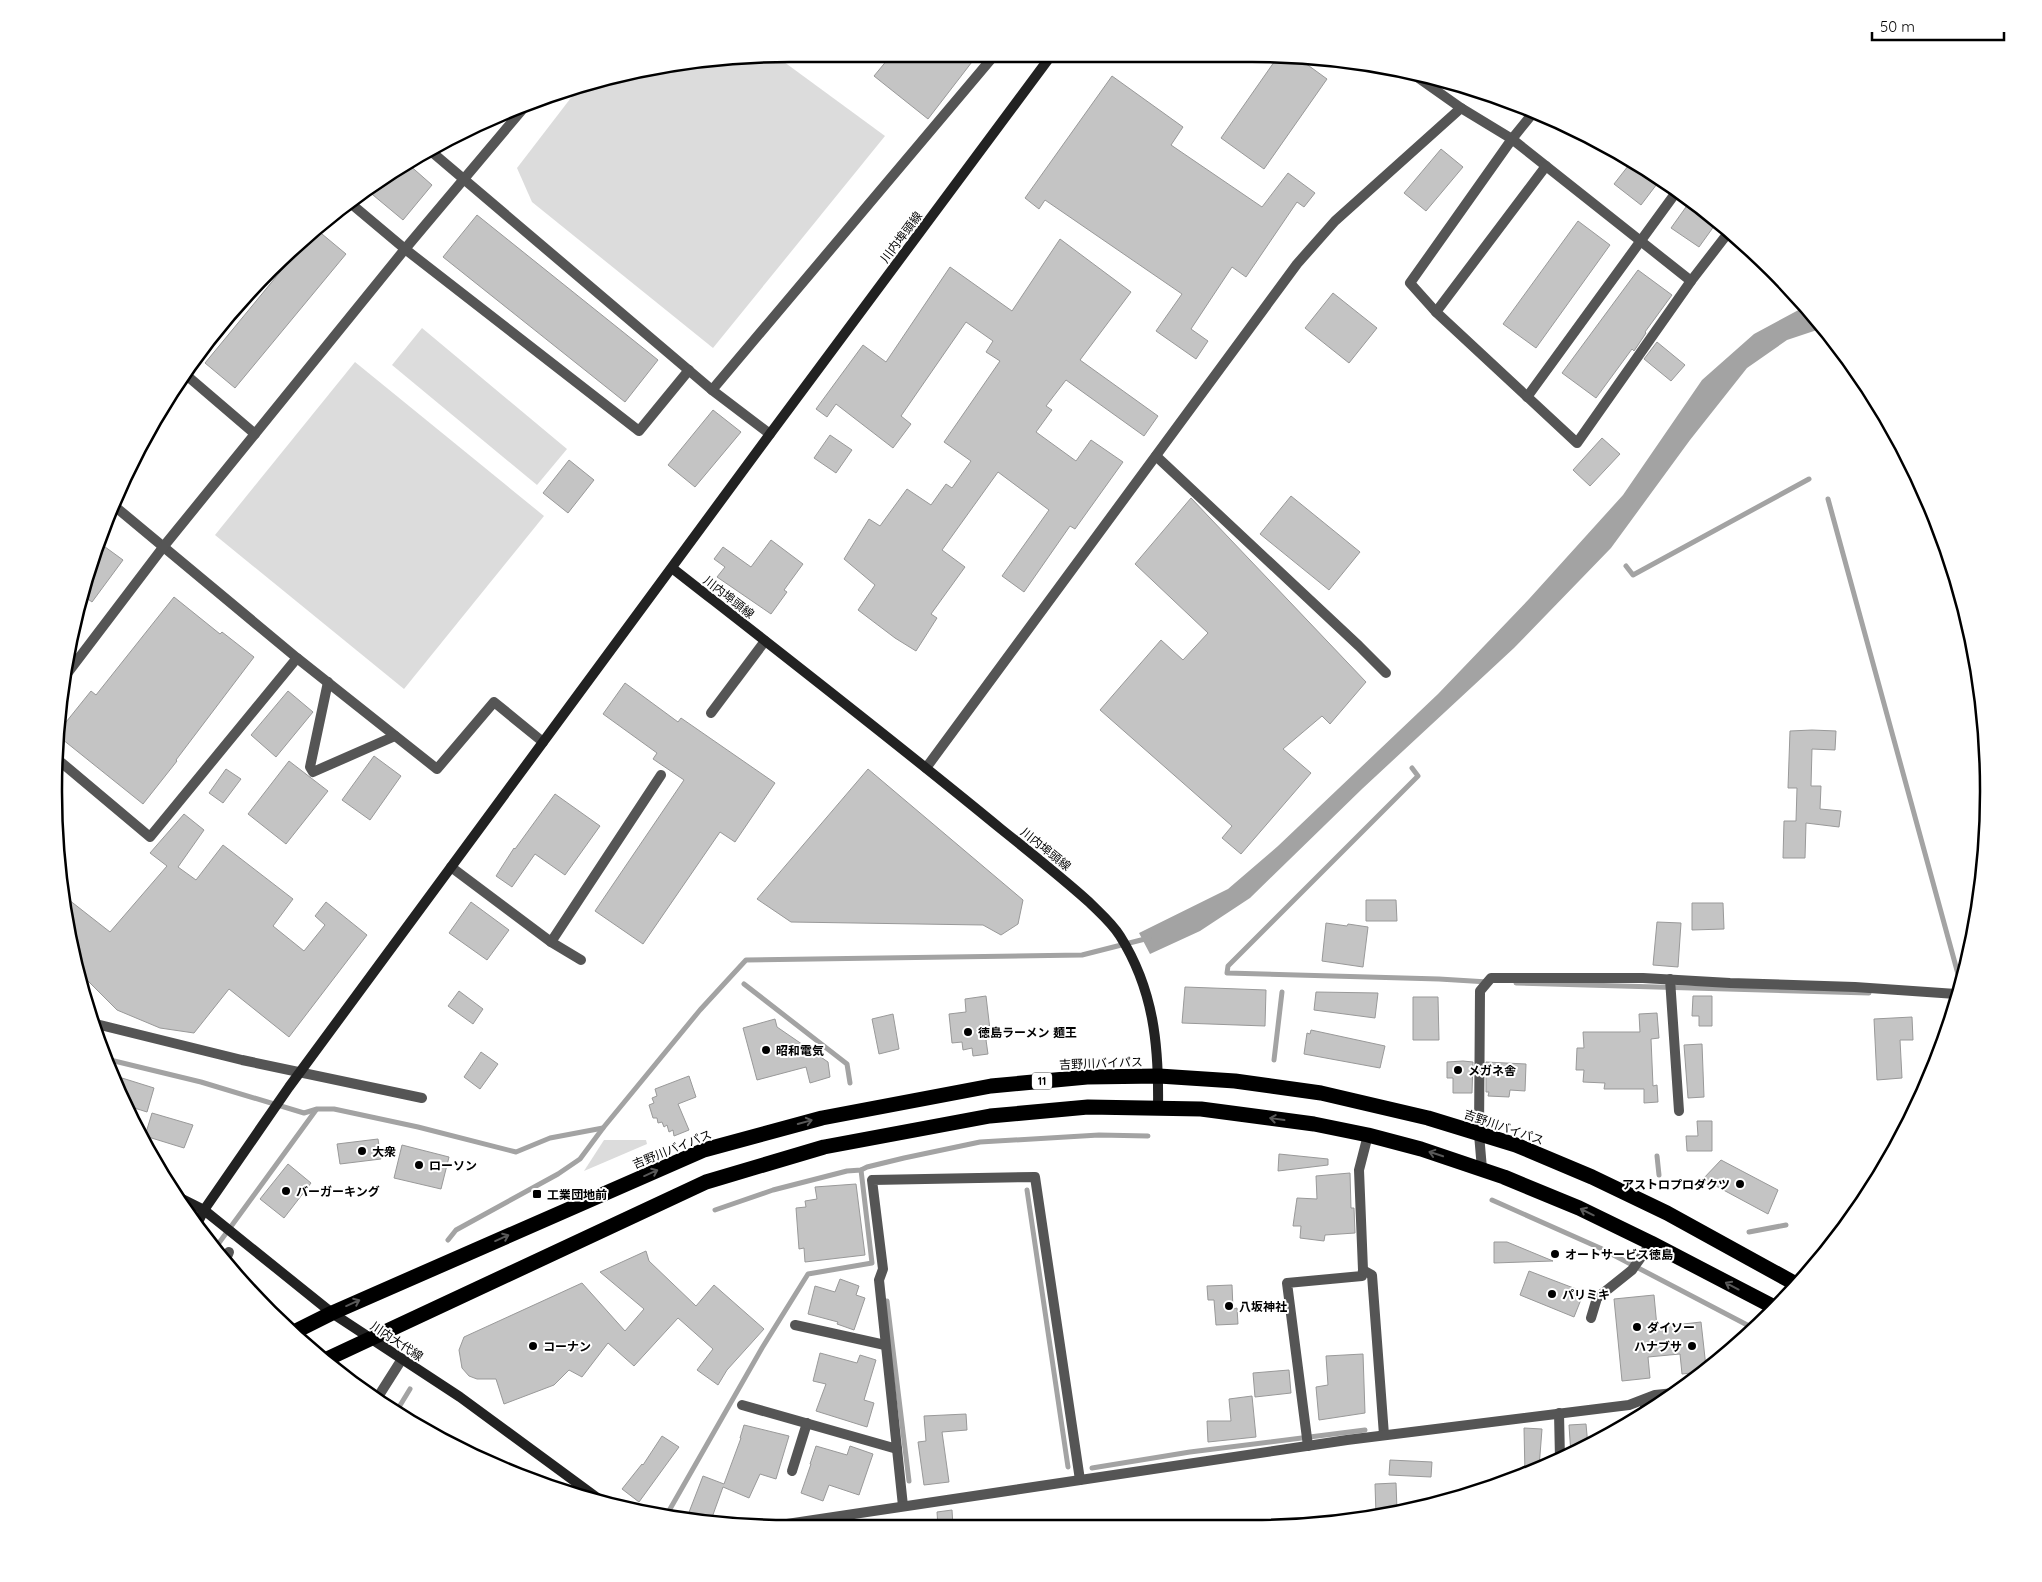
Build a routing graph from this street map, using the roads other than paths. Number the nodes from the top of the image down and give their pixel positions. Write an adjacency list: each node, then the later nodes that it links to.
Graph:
1 (989, 62): 20 (street)
2 (1046, 62): 23 (main road, 川内埠頭線)
3 (1427, 84): 4 (street)
4 (1461, 108): 7 (street); 24 (street)
5 (517, 116): 10 (street)
6 (1529, 118): 7 (street)
7 (1512, 140): 9 (street); 17 (street)
8 (436, 155): 10 (street)
9 (1546, 166): 14 (street); 17 (street)
10 (463, 180): 15 (street); 18 (street)
11 (1672, 197): 14 (street)
12 (356, 207): 15 (street)
13 (1724, 238): 16 (street)
14 (1640, 241): 16 (street); 21 (street)
15 (405, 249): 18 (street); 22 (street)
16 (1691, 281): 21 (street)
17 (1436, 312): 21 (street)
18 (689, 370): 20 (street)
19 (190, 379): 22 (street)
20 (712, 390): 23 (street)
21 (1527, 397)
22 (255, 434): 26 (street)
23 (770, 434): 27 (main road, 川内埠頭線)
24 (1156, 456): 31 (street); 37 (street)
25 (119, 510): 26 (street)
26 (164, 546): 29 (street); 30 (street)
27 (672, 568): 28 (main road, 川内埠頭線); 35 (main road)
28 (765, 641): 33 (street); 37 (main road, 川内埠頭線)
29 (297, 658): 32 (street); 36 (street)
30 (74, 664)
31 (1386, 673)
32 (328, 682): 34 (street); 34 (street)
33 (711, 713)
34 (395, 736): 35 (street)
35 (543, 742): 39 (main road)
36 (63, 764)
37 (926, 768): 46 (main road, 川内埠頭線)
38 (661, 775): 40 (street)
39 (451, 867): 40 (street); 45 (main road)
40 (551, 942): 41 (street)
41 (581, 960)
42 (1670, 979): 43 (street); 49 (street); 51 (street)
43 (1951, 994)
44 (101, 1026): 45 (street)
45 (301, 1072): 47 (street); 54 (main road)
46 (1159, 1076): 48 (main road, 川内埠頭線); 51 (highway, 吉野川バイパス / 11); 60 (highway, 吉野川バイパス / 11, one-way to 46)
47 (422, 1098)
48 (1158, 1108): 50 (highway, one-way to 48); 64 (highway)
49 (1679, 1111)
50 (1368, 1134): 52 (highway, one-way to 50); 57 (street)
51 (1479, 1134): 52 (street); 58 (highway, 吉野川バイパス / 11)
52 (1482, 1169): 56 (highway, one-way to 52)
53 (190, 1203): 54 (main road, 川内大代線)
54 (204, 1210): 55 (main road); 60 (main road, 川内大代線)
55 (200, 1217)
56 (1651, 1243): 59 (highway, one-way to 56); 61 (street)
57 (1363, 1270): 75 (street); 76 (street)
58 (1790, 1281)
59 (1768, 1304)
60 (332, 1313): 63 (highway, 吉野川バイパス / 11); 64 (main road, 川内大代線)
61 (1591, 1318)
62 (795, 1325): 65 (street)
63 (300, 1329)
64 (371, 1338): 66 (highway); 67 (main road, 川内大代線)
65 (885, 1345): 77 (street); 80 (street)
66 (332, 1356)
67 (402, 1359): 68 (street); 81 (main road, 川内大代線)
68 (380, 1393)
69 (1659, 1395): 70 (street)
70 (1644, 1400): 71 (street); 73 (street)
71 (1644, 1404)
72 (742, 1405): 74 (street)
73 (1559, 1413): 75 (street); 78 (street)
74 (806, 1423): 77 (street); 79 (street)
75 (1384, 1435): 76 (street)
76 (1308, 1446): 80 (street)
77 (897, 1449): 82 (street)
78 (1560, 1450)
79 (792, 1471)
80 (1080, 1480): 82 (street)
81 (589, 1491)
82 (903, 1506): 83 (street)
83 (812, 1520)

